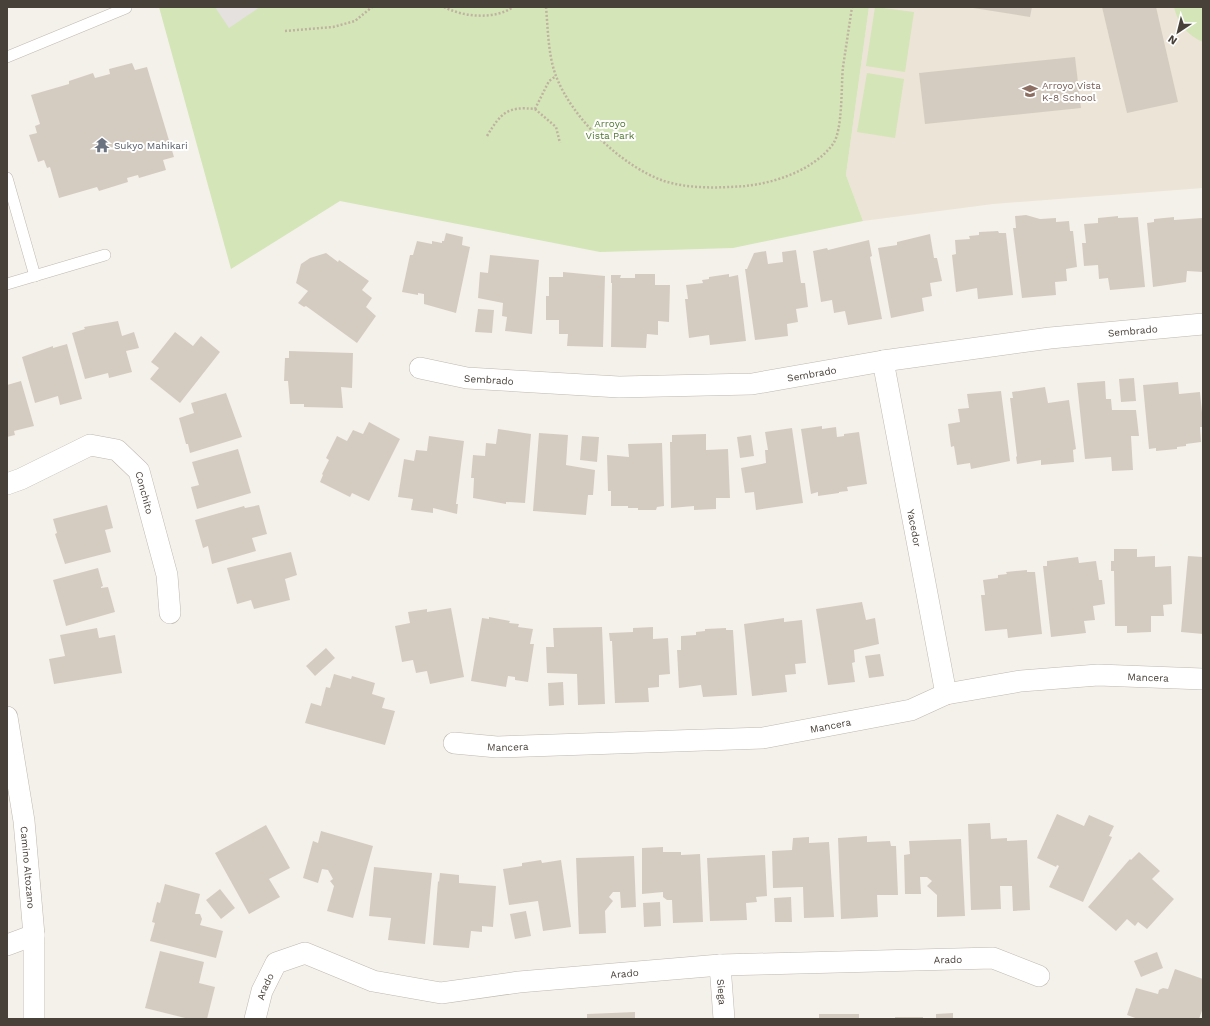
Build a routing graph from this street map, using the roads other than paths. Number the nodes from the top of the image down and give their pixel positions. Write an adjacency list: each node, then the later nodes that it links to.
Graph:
1 (126, 8): 2 (lane)
2 (7, 57)
3 (7, 178): 5 (lane)
4 (105, 255): 5 (lane)
5 (35, 276): 6 (lane)
6 (7, 284)
7 (1203, 324): 8 (street, Sembrado)
8 (883, 361): 9 (street, Sembrado); 13 (street, Yacedor)
9 (420, 368)
10 (7, 484): 11 (street, Conchito)
11 (170, 613)
12 (1203, 679): 13 (street, Mancera)
13 (946, 694): 15 (street, Mancera)
14 (7, 717): 16 (street, Camino Altozano)
15 (454, 743)
16 (34, 935): 17 (street); 20 (street, Camino Altozano)
17 (7, 945)
18 (720, 965): 19 (street, Arado); 21 (street, Arado); 22 (street, Siega)
19 (1039, 976)
20 (34, 1019)
21 (255, 1019)
22 (724, 1019)

